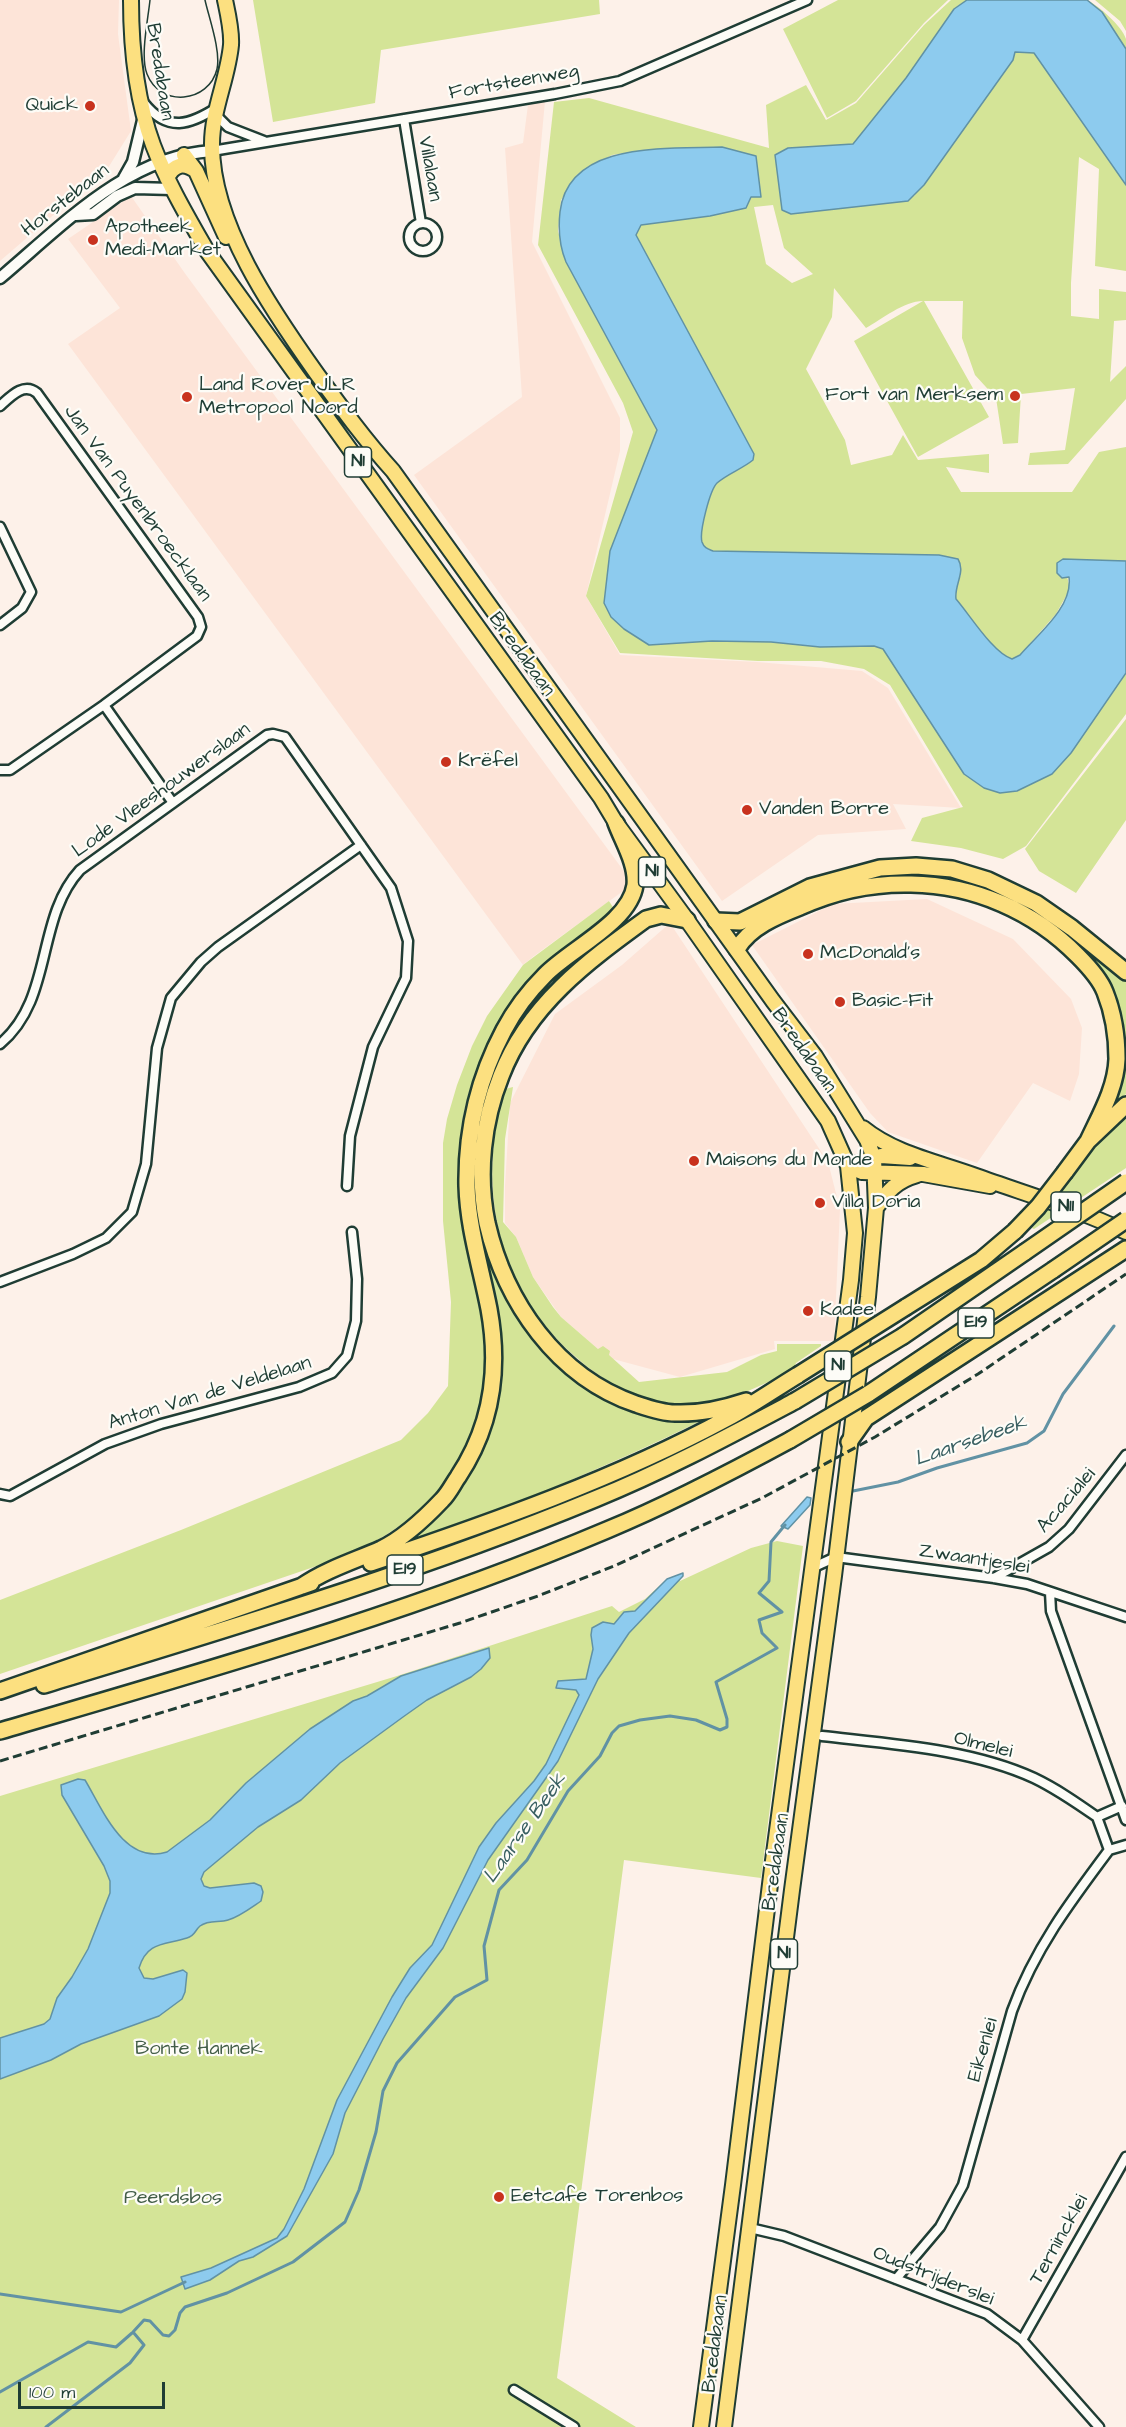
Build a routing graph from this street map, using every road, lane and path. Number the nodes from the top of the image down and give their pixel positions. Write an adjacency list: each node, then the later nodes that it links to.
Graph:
1 (131, 0): 4 (main road, Bredabaan / N1)
2 (225, 0): 5 (main road, Bredabaan / N1)
3 (807, 0): 7 (street, Fortsteenweg)
4 (142, 100): 5 (street); 6 (main road, Bredabaan / N1)
5 (217, 111): 8 (street); 9 (main road, Bredabaan / N1)
6 (144, 115): 11 (main road, Bredabaan / N1); 13 (street)
7 (404, 119): 8 (street, Fortsteenweg); 16 (street, Villalaan)
8 (267, 142): 9 (street, Fortsteenweg)
9 (212, 151): 10 (street, Horstebaan); 17 (main road, Bredabaan / N1)
10 (184, 155): 11 (street, Horstebaan); 12 (main road)
11 (160, 162): 13 (street, Horstebaan); 14 (main road, Bredabaan / N1)
12 (196, 171): 14 (main road); 17 (main road)
13 (124, 178): 15 (street, Horstebaan)
14 (170, 183): 15 (street); 22 (main road, Bredabaan / N1)
15 (75, 215): 18 (street, Horstebaan)
16 (421, 223)
17 (248, 268): 20 (main road, Bredabaan / N1)
18 (0, 278)
19 (0, 406): 24 (street, Jan Van Puyenbroecklaan)
20 (429, 520): 22 (main road); 30 (main road, Bredabaan / N1)
21 (0, 527): 23 (street)
22 (407, 531): 27 (main road, Bredabaan / N1)
23 (0, 625)
24 (104, 705): 25 (street, Jan Van Puyenbroecklaan); 26 (street)
25 (0, 770)
26 (173, 803): 28 (street, Lode Vleeshouwerslaan); 35 (street, Lode Vleeshouwerslaan)
27 (616, 823): 29 (main road, Bredabaan / N1); 59 (highway)
28 (361, 845): 43 (street, Lode Vleeshouwerslaan); 49 (street)
29 (687, 920): 34 (main road, Bredabaan / N1); 52 (highway)
30 (716, 921): 31 (main road, Bredabaan / N1); 32 (highway)
31 (737, 949): 33 (main road, Bredabaan / N1); 38 (highway)
32 (1126, 972)
33 (773, 1001): 34 (main road); 37 (main road, Bredabaan / N1)
34 (754, 1016): 40 (main road, Bredabaan / N1)
35 (0, 1044)
36 (1126, 1105): 38 (highway)
37 (859, 1125): 39 (main road, Bredabaan / N1); 41 (main road, N11)
38 (1088, 1141): 52 (highway, bridge)
39 (875, 1165): 40 (main road, N11); 41 (main road, N11); 44 (main road, Bredabaan / N1)
40 (848, 1166): 50 (main road, Bredabaan / N1)
41 (925, 1167): 44 (main road); 47 (main road, N11)
42 (1126, 1182): 63 (highway, E19, bridge)
43 (347, 1186)
44 (876, 1208): 51 (main road, Bredabaan / N1)
45 (1126, 1220): 64 (highway, E19, bridge)
46 (352, 1232): 55 (street, Anton Van de Veldelaan)
47 (1126, 1233)
48 (1120, 1253): 53 (highway)
49 (0, 1282)
50 (842, 1335): 51 (street); 57 (main road, Bredabaan / N1)
51 (863, 1337): 53 (main road, Bredabaan / N1)
52 (772, 1391): 59 (highway)
53 (849, 1442): 56 (main road, Bredabaan / N1)
54 (1126, 1455): 58 (street, Acacialei)
55 (0, 1494)
56 (836, 1557): 57 (street); 58 (street, Zwaantjeslei); 72 (main road, Bredabaan / N1)
57 (813, 1570): 77 (main road, Bredabaan / N1)
58 (994, 1578): 60 (street, Zwaantjeslei)
59 (302, 1586): 62 (highway)
60 (1050, 1592): 61 (street, Zwaantjeslei); 66 (street)
61 (1126, 1617)
62 (0, 1691)
63 (0, 1699)
64 (0, 1731)
65 (822, 1736): 67 (street, Olmelei)
66 (1122, 1806): 67 (street); 68 (street)
67 (1097, 1816): 70 (street)
68 (1126, 1820)
69 (1126, 1845): 70 (street)
70 (1109, 1850): 73 (street, Eikenlei)
71 (1126, 2157): 74 (street, Ternincklei)
72 (750, 2228): 73 (street, Oudstrijderslei); 78 (main road, Bredabaan / N1)
73 (896, 2279): 74 (street, Oudstrijderslei)
74 (1022, 2340): 79 (street, Oudstrijderslei)
75 (514, 2390): 76 (street)
76 (574, 2427)
77 (701, 2427)
78 (724, 2427)
79 (1099, 2427)

